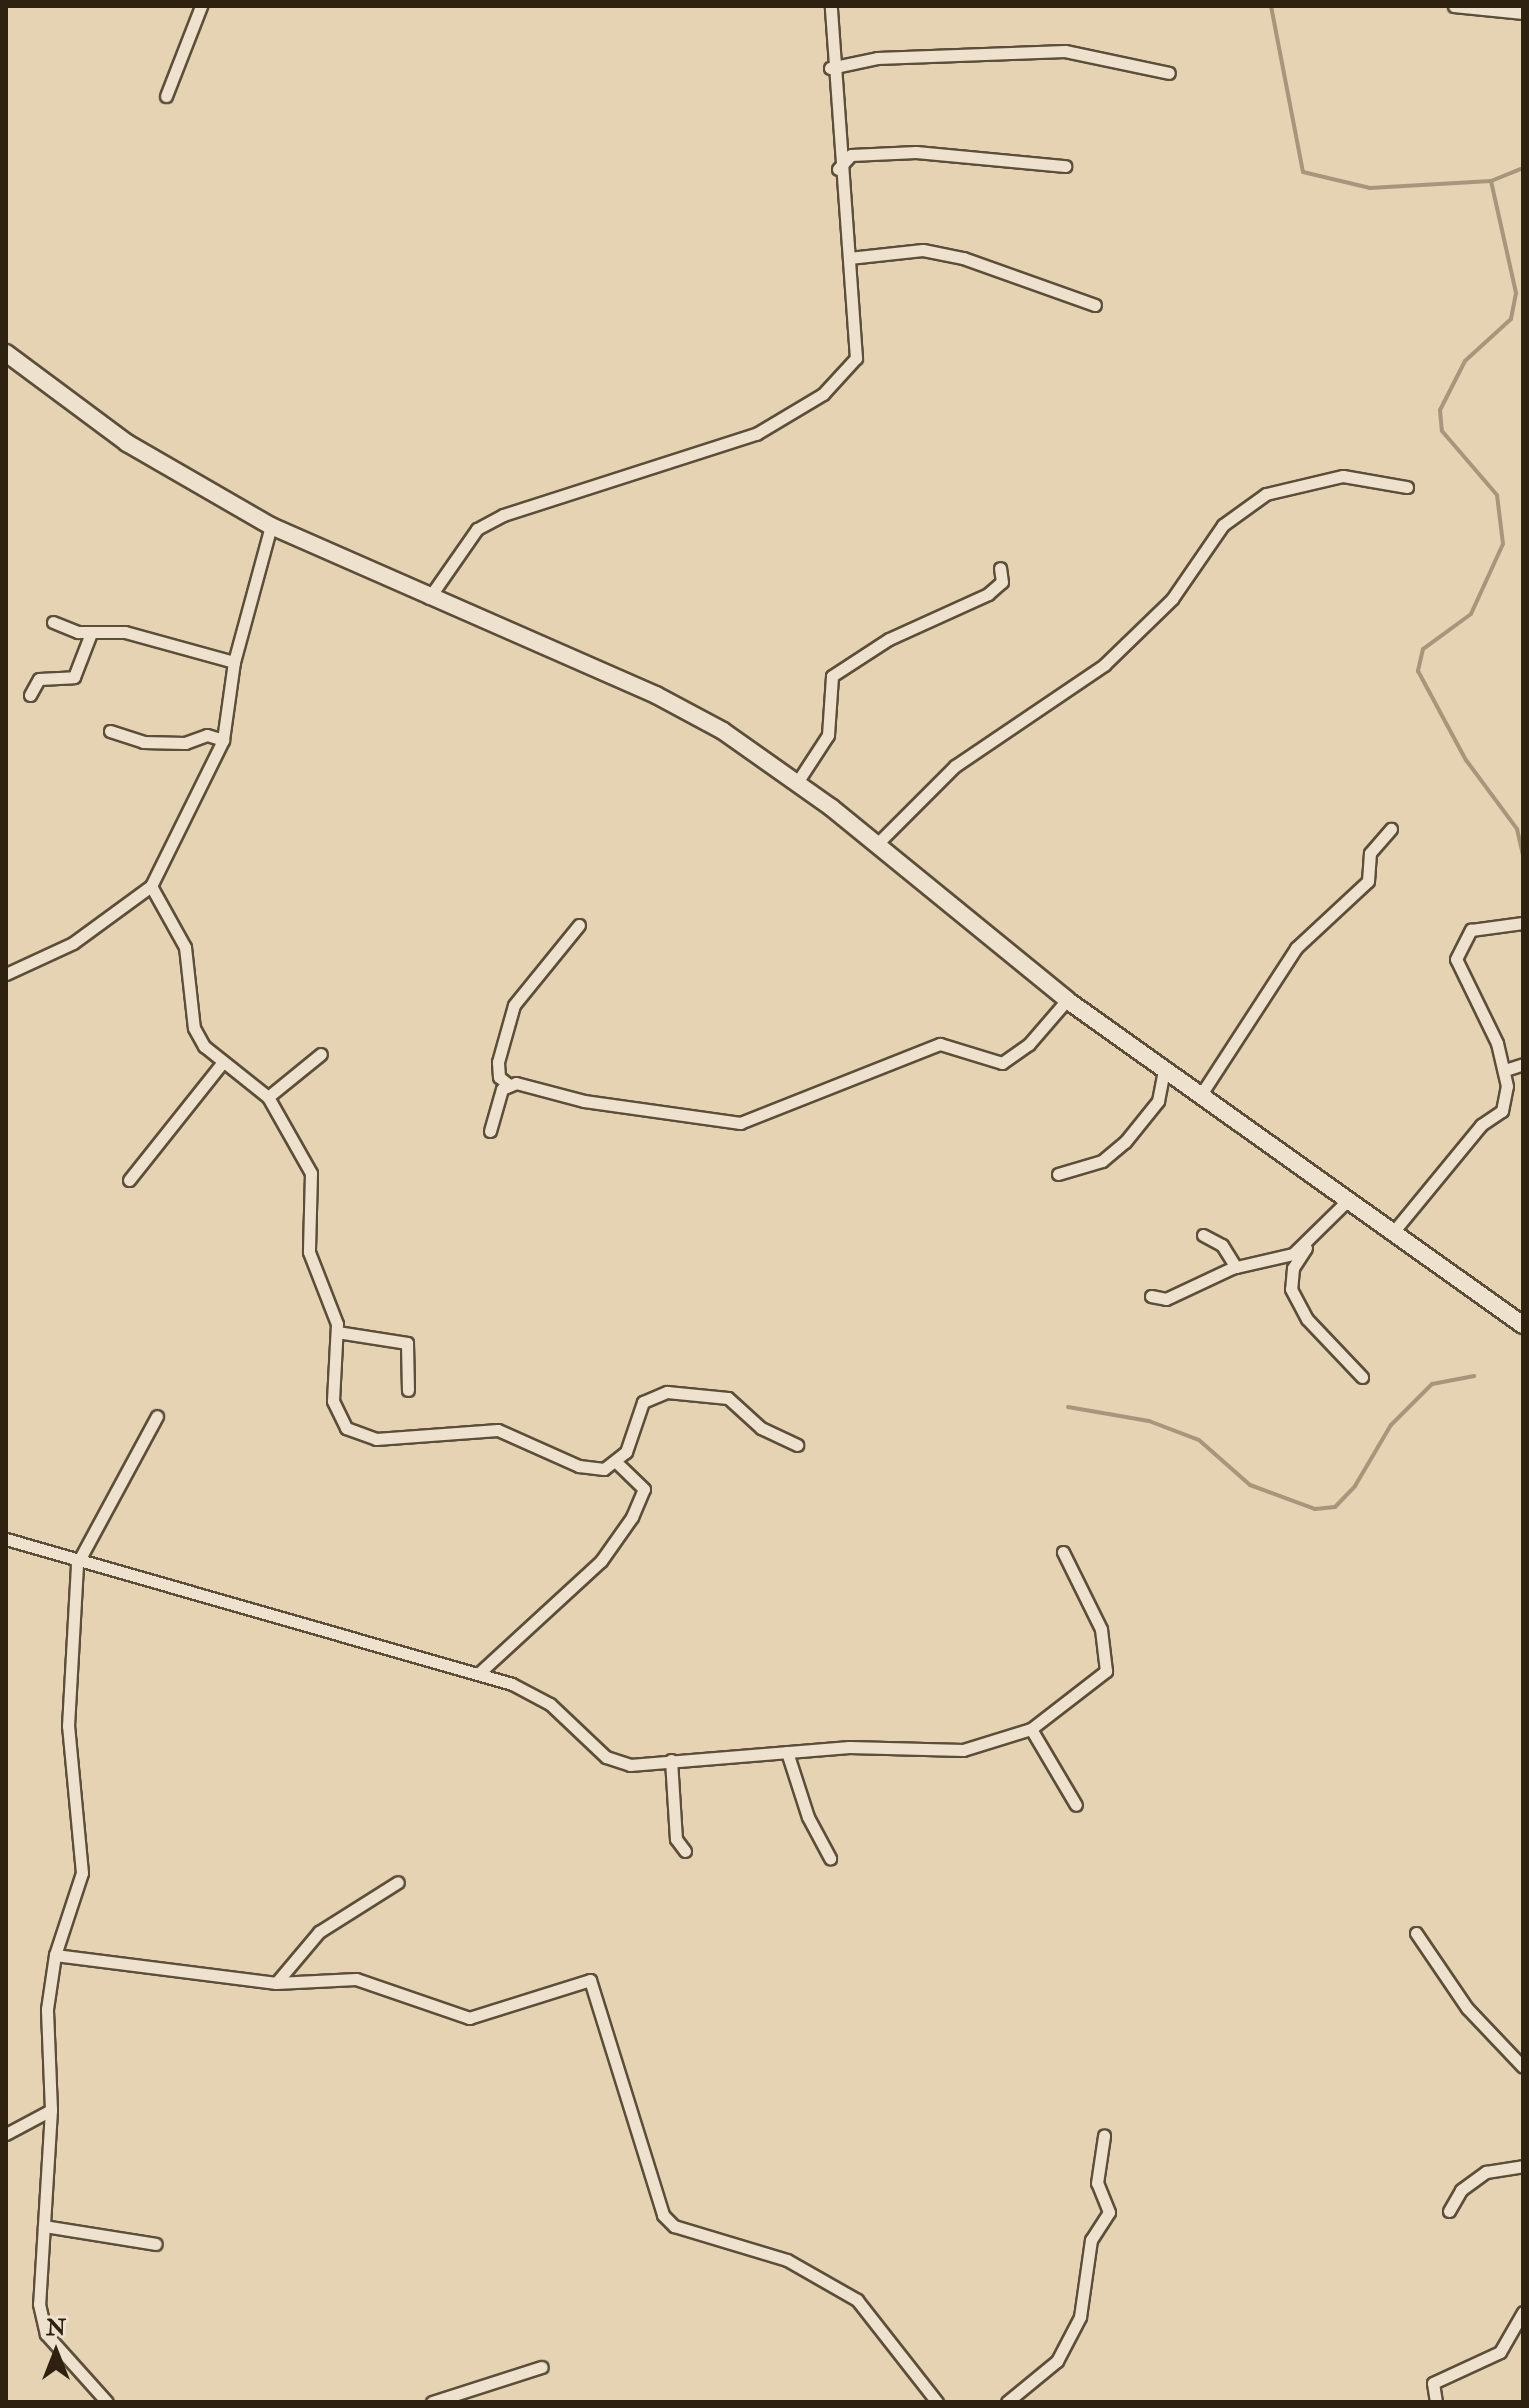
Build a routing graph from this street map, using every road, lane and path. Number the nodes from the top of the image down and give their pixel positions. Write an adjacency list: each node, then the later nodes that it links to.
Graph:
1 (201, 6): 7 (street)
2 (831, 6): 5 (street)
3 (1454, 6): 4 (street)
4 (1523, 11)
5 (830, 68): 6 (street); 9 (street)
6 (1169, 73)
7 (166, 96)
8 (1065, 166): 9 (street)
9 (838, 169): 10 (street)
10 (849, 258): 11 (street); 16 (street)
11 (1095, 305)
12 (6, 353): 14 (main road)
13 (1407, 487): 25 (street)
14 (271, 526): 16 (main road); 19 (street)
15 (1000, 568): 23 (street)
16 (429, 598): 23 (main road)
17 (53, 622): 18 (street)
18 (91, 633): 19 (street); 20 (street)
19 (234, 662): 22 (street)
20 (30, 695)
21 (110, 731): 22 (street)
22 (223, 740): 26 (street)
23 (798, 781): 25 (main road)
24 (1391, 829): 37 (street)
25 (876, 845): 30 (main road)
26 (151, 886): 29 (street); 32 (street)
27 (1523, 923): 35 (street)
28 (579, 925): 36 (street)
29 (6, 974)
30 (1067, 1000): 34 (main road); 36 (street)
31 (321, 1054): 38 (street)
32 (223, 1062): 38 (street); 41 (street)
33 (1523, 1064): 35 (street)
34 (1164, 1069): 37 (main road); 40 (street)
35 (1505, 1070): 43 (street)
36 (508, 1084): 39 (street)
37 (1202, 1093): 42 (main road)
38 (268, 1097): 49 (street)
39 (490, 1131)
40 (1058, 1174)
41 (129, 1180)
42 (1349, 1199): 43 (main road); 45 (street)
43 (1394, 1231): 48 (main road)
44 (1203, 1235): 46 (street)
45 (1310, 1242): 46 (street); 50 (street)
46 (1236, 1267): 47 (street)
47 (1151, 1296)
48 (1523, 1325)
49 (337, 1332): 51 (street); 54 (street)
50 (1362, 1377)
51 (408, 1390)
52 (157, 1416): 57 (street)
53 (797, 1445): 54 (street)
54 (616, 1462): 58 (street)
55 (6, 1539): 57 (street)
56 (1063, 1552): 59 (street)
57 (77, 1564): 58 (street); 67 (street)
58 (478, 1674): 61 (street)
59 (1031, 1729): 60 (street); 62 (street)
60 (787, 1752): 61 (street); 64 (street)
61 (671, 1760): 63 (street)
62 (1076, 1805)
63 (685, 1851)
64 (830, 1858)
65 (398, 1882): 68 (street)
66 (1416, 1933): 69 (street)
67 (55, 1955): 68 (street); 70 (street)
68 (276, 1983): 81 (street)
69 (1523, 2067)
70 (51, 2110): 71 (street); 75 (street)
71 (6, 2134)
72 (1104, 2136): 82 (street)
73 (1523, 2166): 74 (street)
74 (1449, 2211)
75 (44, 2226): 76 (street); 79 (street)
76 (156, 2244)
77 (1523, 2312): 83 (street)
78 (542, 2367): 80 (street)
79 (107, 2402)
80 (432, 2402)
81 (937, 2402)
82 (1007, 2402)
83 (1436, 2402)

